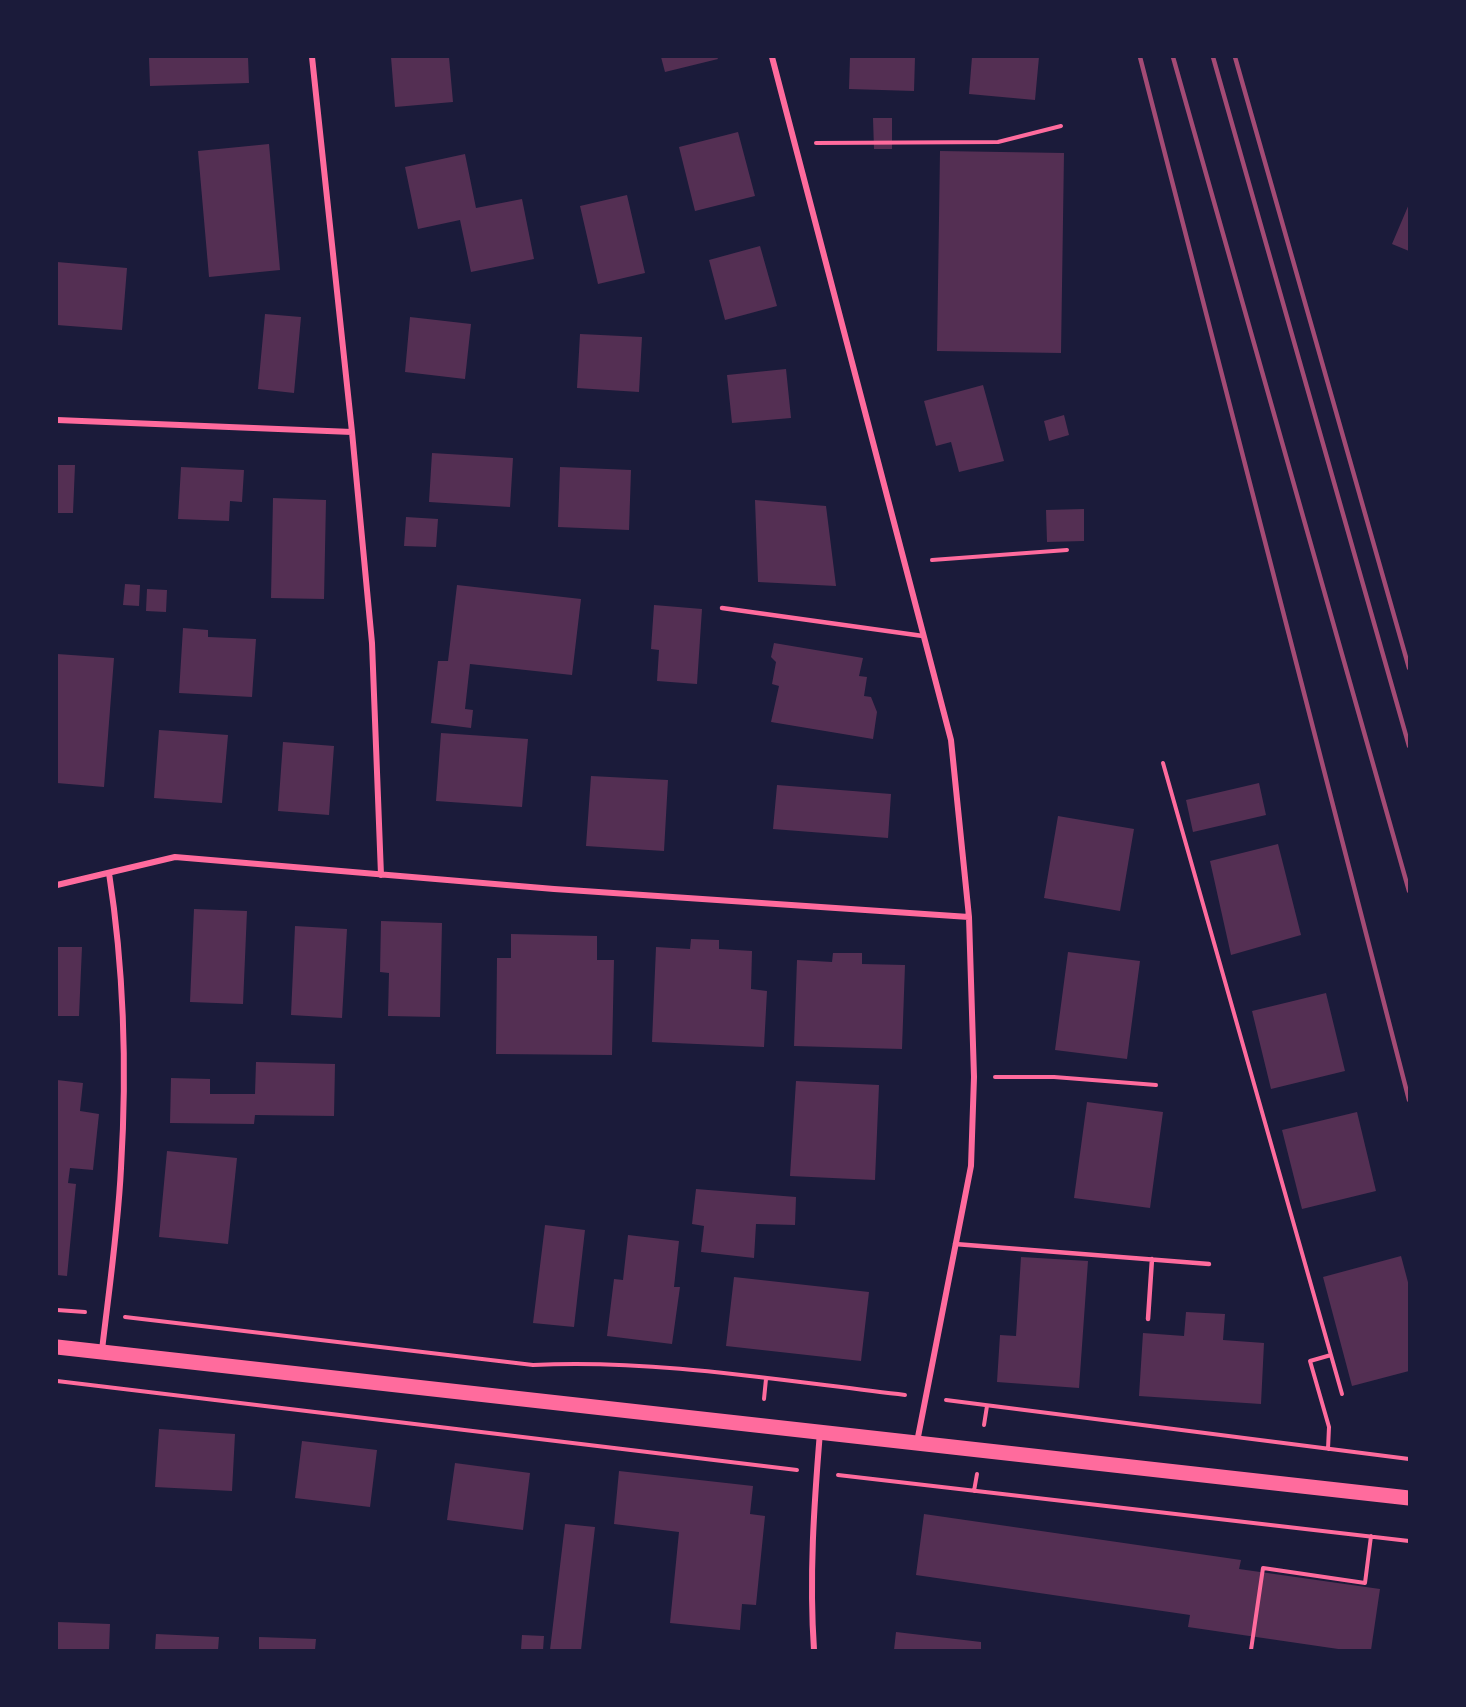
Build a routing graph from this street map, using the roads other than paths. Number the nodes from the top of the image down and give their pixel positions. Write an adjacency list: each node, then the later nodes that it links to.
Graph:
1 (312, 57): 4 (street)
2 (772, 57): 6 (street)
3 (57, 420): 4 (street)
4 (352, 432): 8 (street)
5 (722, 608): 6 (lane)
6 (923, 636): 10 (street)
7 (109, 873): 8 (street); 9 (street); 16 (street)
8 (381, 875): 10 (street)
9 (57, 885)
10 (969, 917): 11 (street)
11 (956, 1244): 12 (lane); 18 (street)
12 (1152, 1259): 13 (lane); 14 (lane)
13 (1209, 1264)
14 (1148, 1318)
15 (57, 1347): 16 (main road)
16 (102, 1352): 17 (main road)
17 (820, 1431): 18 (main road); 20 (street)
18 (917, 1442): 19 (main road)
19 (1409, 1498)
20 (813, 1650)

